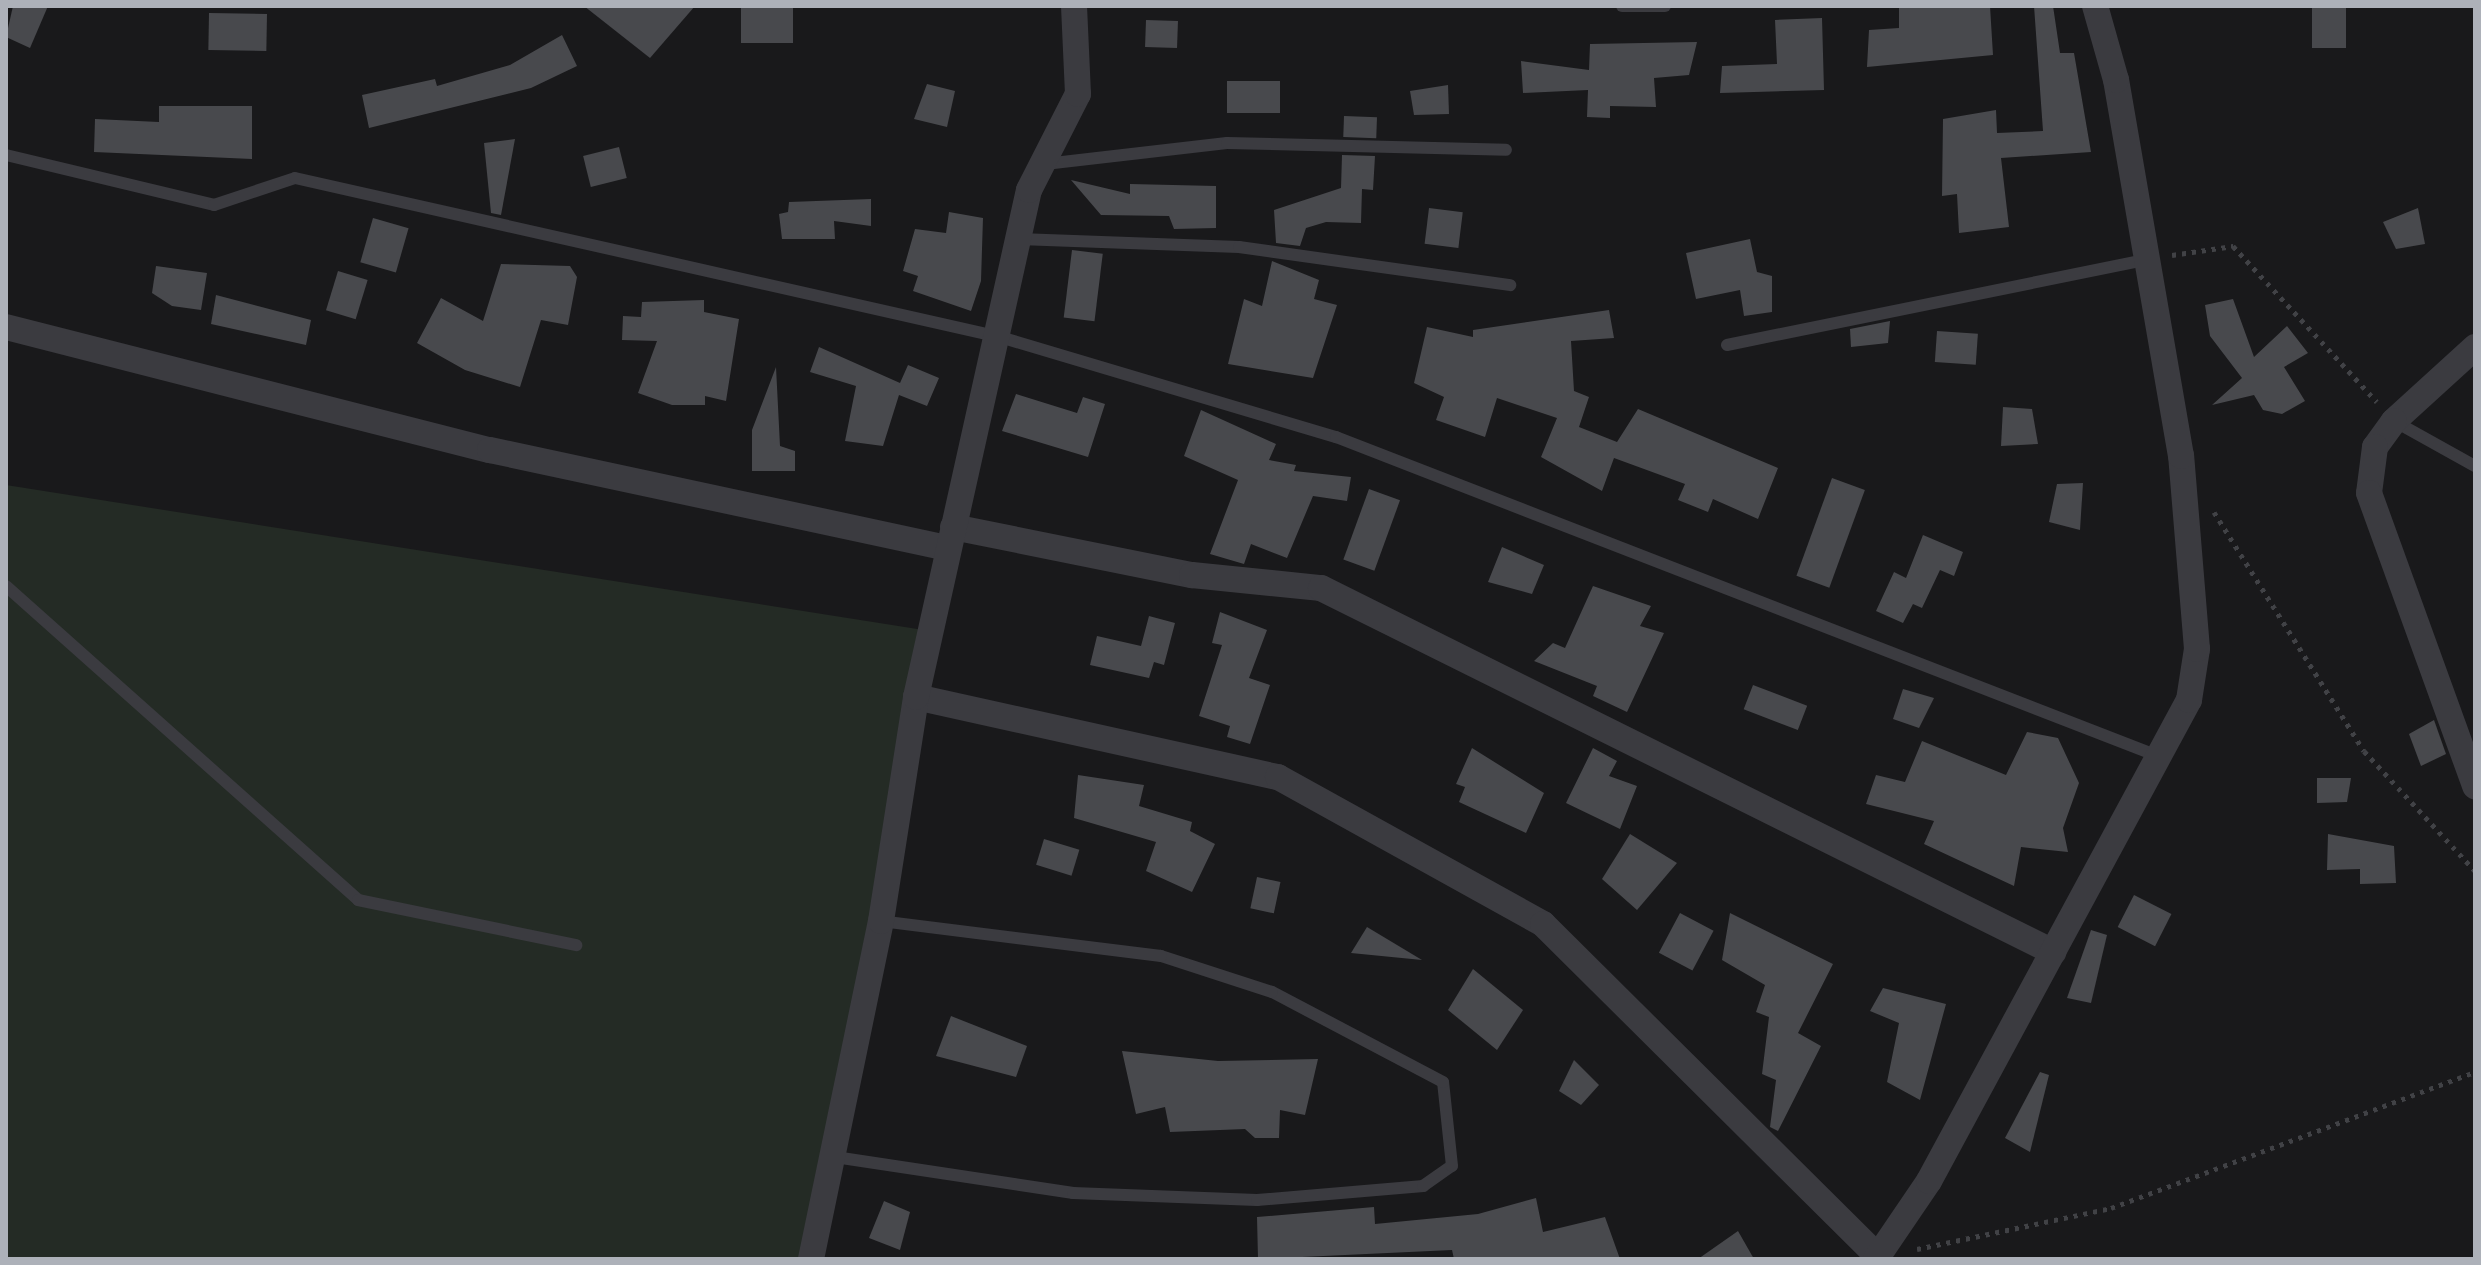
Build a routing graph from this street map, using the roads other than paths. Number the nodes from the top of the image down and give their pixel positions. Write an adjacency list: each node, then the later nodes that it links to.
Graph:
1 (1074, 6): 7 (street)
2 (1622, 6): 3 (lane)
3 (1665, 6)
4 (2095, 6): 9 (street)
5 (1506, 150): 7 (lane)
6 (6, 155): 12 (lane)
7 (1045, 164): 8 (street)
8 (1019, 239): 10 (lane); 12 (street)
9 (2145, 260): 13 (lane); 20 (street)
10 (1510, 285)
11 (6, 327): 17 (street)
12 (1000, 337): 17 (street); 20 (lane)
13 (1727, 345)
14 (2475, 347): 15 (street)
15 (2394, 421): 16 (lane); 21 (street)
16 (2475, 466)
17 (950, 537): 19 (street); 24 (street)
18 (6, 586): 23 (lane)
19 (916, 697): 22 (street); 26 (street)
20 (2163, 758): 24 (street)
21 (2475, 786)
22 (881, 921): 25 (street); 25 (lane)
23 (576, 945)
24 (2053, 952): 26 (street)
25 (835, 1157): 27 (street)
26 (1877, 1258)
27 (811, 1259)

